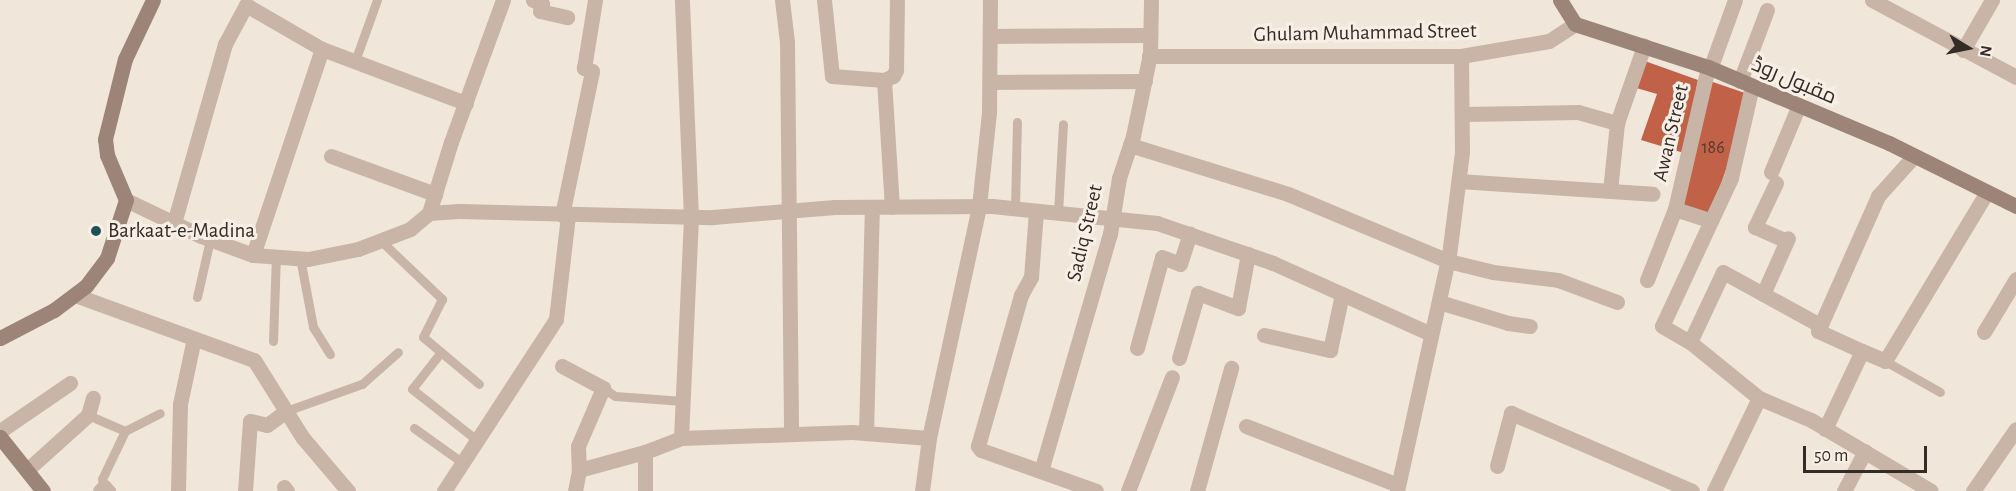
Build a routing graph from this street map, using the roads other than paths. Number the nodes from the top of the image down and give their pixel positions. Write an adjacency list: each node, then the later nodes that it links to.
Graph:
1 (153, 0): 47 (street)
2 (377, 0): 26 (lane)
3 (503, 0): 33 (street)
4 (533, 0): 17 (street)
5 (595, 0): 58 (street)
6 (681, 0): 59 (street)
7 (782, 0): 54 (street)
8 (824, 0): 29 (street)
9 (897, 0): 29 (street)
10 (990, 0): 20 (street)
11 (1151, 0): 19 (street, Sadiq Street)
12 (1560, 0): 18 (street)
13 (1735, 0): 27 (street, Awan Street)
14 (1872, 0): 23 (street)
15 (1992, 0): 23 (street)
16 (1767, 10): 32 (street)
17 (567, 17)
18 (1575, 24): 21 (street, مقبول روڈ); 25 (street, Ghulam Muhammad Street)
19 (1150, 35): 20 (street); 24 (street, Sadiq Street)
20 (990, 36): 31 (street)
21 (1644, 46): 27 (street, مقبول روڈ); 37 (street)
22 (322, 49): 26 (street); 62 (street); 67 (street)
23 (1964, 50): 28 (street)
24 (1149, 56): 25 (street, Ghulam Muhammad Street); 30 (street, Sadiq Street)
25 (1461, 56): 35 (street)
26 (355, 61): 33 (street)
27 (1709, 68): 32 (street, مقبول روڈ); 52 (street, Awan Street)
28 (2016, 77)
29 (884, 80): 51 (street)
30 (1144, 81): 31 (street); 39 (street, Sadiq Street)
31 (990, 82): 48 (street)
32 (1746, 83): 34 (street, مقبول روڈ); 61 (street)
33 (466, 103): 45 (street)
34 (1799, 105): 41 (street, مقبول روڈ); 75 (street)
35 (1462, 114): 37 (street); 42 (street)
36 (1017, 122): 53 (lane)
37 (1617, 123): 43 (street)
38 (1063, 124): 57 (lane)
39 (1130, 145): 60 (street, Sadiq Street); 70 (street)
40 (331, 156): 45 (street)
41 (1914, 156): 44 (street, مقبول روڈ); 79 (street)
42 (1459, 181): 43 (street); 70 (street)
43 (1610, 191): 46 (street)
44 (1988, 192): 49 (street, مقبول روڈ); 94 (street)
45 (435, 194): 56 (street)
46 (1653, 194)
47 (126, 200): 62 (street); 73 (street)
48 (979, 206): 51 (street); 53 (street); 118 (street)
49 (2016, 206)
50 (872, 207): 51 (street); 54 (street); 114 (street)
51 (892, 207)
52 (1674, 208): 61 (street, Awan Street); 72 (street, Awan Street)
53 (1015, 209): 55 (street)
54 (790, 211): 59 (street); 115 (street)
55 (1036, 211): 57 (street); 126 (street)
56 (429, 213): 58 (street); 65 (street)
57 (1058, 213): 60 (street)
58 (565, 215): 59 (street); 119 (street)
59 (692, 217): 104 (street)
60 (1112, 218): 63 (street); 126 (street, Sadiq Street)
61 (1711, 221): 87 (street)
62 (174, 223): 64 (street)
63 (1190, 234): 66 (street); 88 (street)
64 (210, 240): 67 (street); 76 (lane)
65 (380, 240): 69 (street); 91 (lane)
66 (1248, 254): 74 (street); 93 (street)
67 (253, 255): 68 (street)
68 (276, 257): 69 (street); 86 (lane)
69 (300, 258): 92 (lane)
70 (1448, 261): 77 (street); 78 (street)
71 (2016, 279): 81 (street)
72 (1647, 280)
73 (75, 294): 84 (street); 85 (street)
74 (1342, 294): 82 (street); 83 (street)
75 (1763, 294): 79 (street); 87 (street)
76 (197, 297)
77 (1439, 302): 80 (street); 82 (street)
78 (1617, 302)
79 (1820, 325): 89 (street)
80 (1530, 326)
81 (1984, 332)
82 (1431, 334): 127 (street)
83 (1264, 335)
84 (0, 338)
85 (194, 338): 105 (street); 130 (street)
86 (273, 341)
87 (1690, 342): 103 (street)
88 (1137, 348)
89 (1862, 351): 94 (street); 110 (street)
90 (398, 352): 105 (lane)
91 (441, 352): 99 (lane); 119 (lane)
92 (330, 354)
93 (1179, 358)
94 (1885, 360): 101 (lane)
95 (562, 366): 100 (street)
96 (1231, 368): 139 (street)
97 (1172, 377): 138 (street)
98 (70, 383): 112 (street)
99 (479, 384)
100 (603, 388): 104 (lane); 125 (street)
101 (1940, 392)
102 (93, 398): 107 (street)
103 (1759, 398): 110 (street); 141 (street)
104 (683, 401): 117 (street)
105 (286, 411): 131 (street); 132 (street)
106 (160, 413): 113 (lane)
107 (88, 415): 113 (lane); 124 (street)
108 (1246, 426): 127 (street)
109 (414, 428): 122 (lane)
110 (1825, 429): 120 (street)
111 (2016, 429): 144 (street)
112 (0, 430)
113 (125, 431): 128 (lane)
114 (866, 433): 115 (street); 118 (street)
115 (791, 434): 117 (street)
116 (0, 437): 124 (street)
117 (681, 438): 121 (street)
118 (929, 438): 136 (street)
119 (478, 441): 122 (street)
120 (1865, 451): 142 (street); 143 (street)
121 (645, 452): 125 (street); 135 (street)
122 (463, 463): 133 (street)
123 (1497, 466): 140 (street)
124 (27, 470): 129 (street)
125 (579, 470): 134 (street)
126 (1041, 471): 137 (street)
127 (1397, 488)
128 (104, 490)
129 (44, 491)
130 (178, 491)
131 (245, 491)
132 (348, 491)
133 (444, 491)
134 (574, 491)
135 (645, 491)
136 (922, 491)
137 (1096, 491)
138 (1128, 491)
139 (1197, 491)
140 (1692, 491)
141 (1714, 491)
142 (1844, 491)
143 (1931, 491)
144 (1973, 491)

